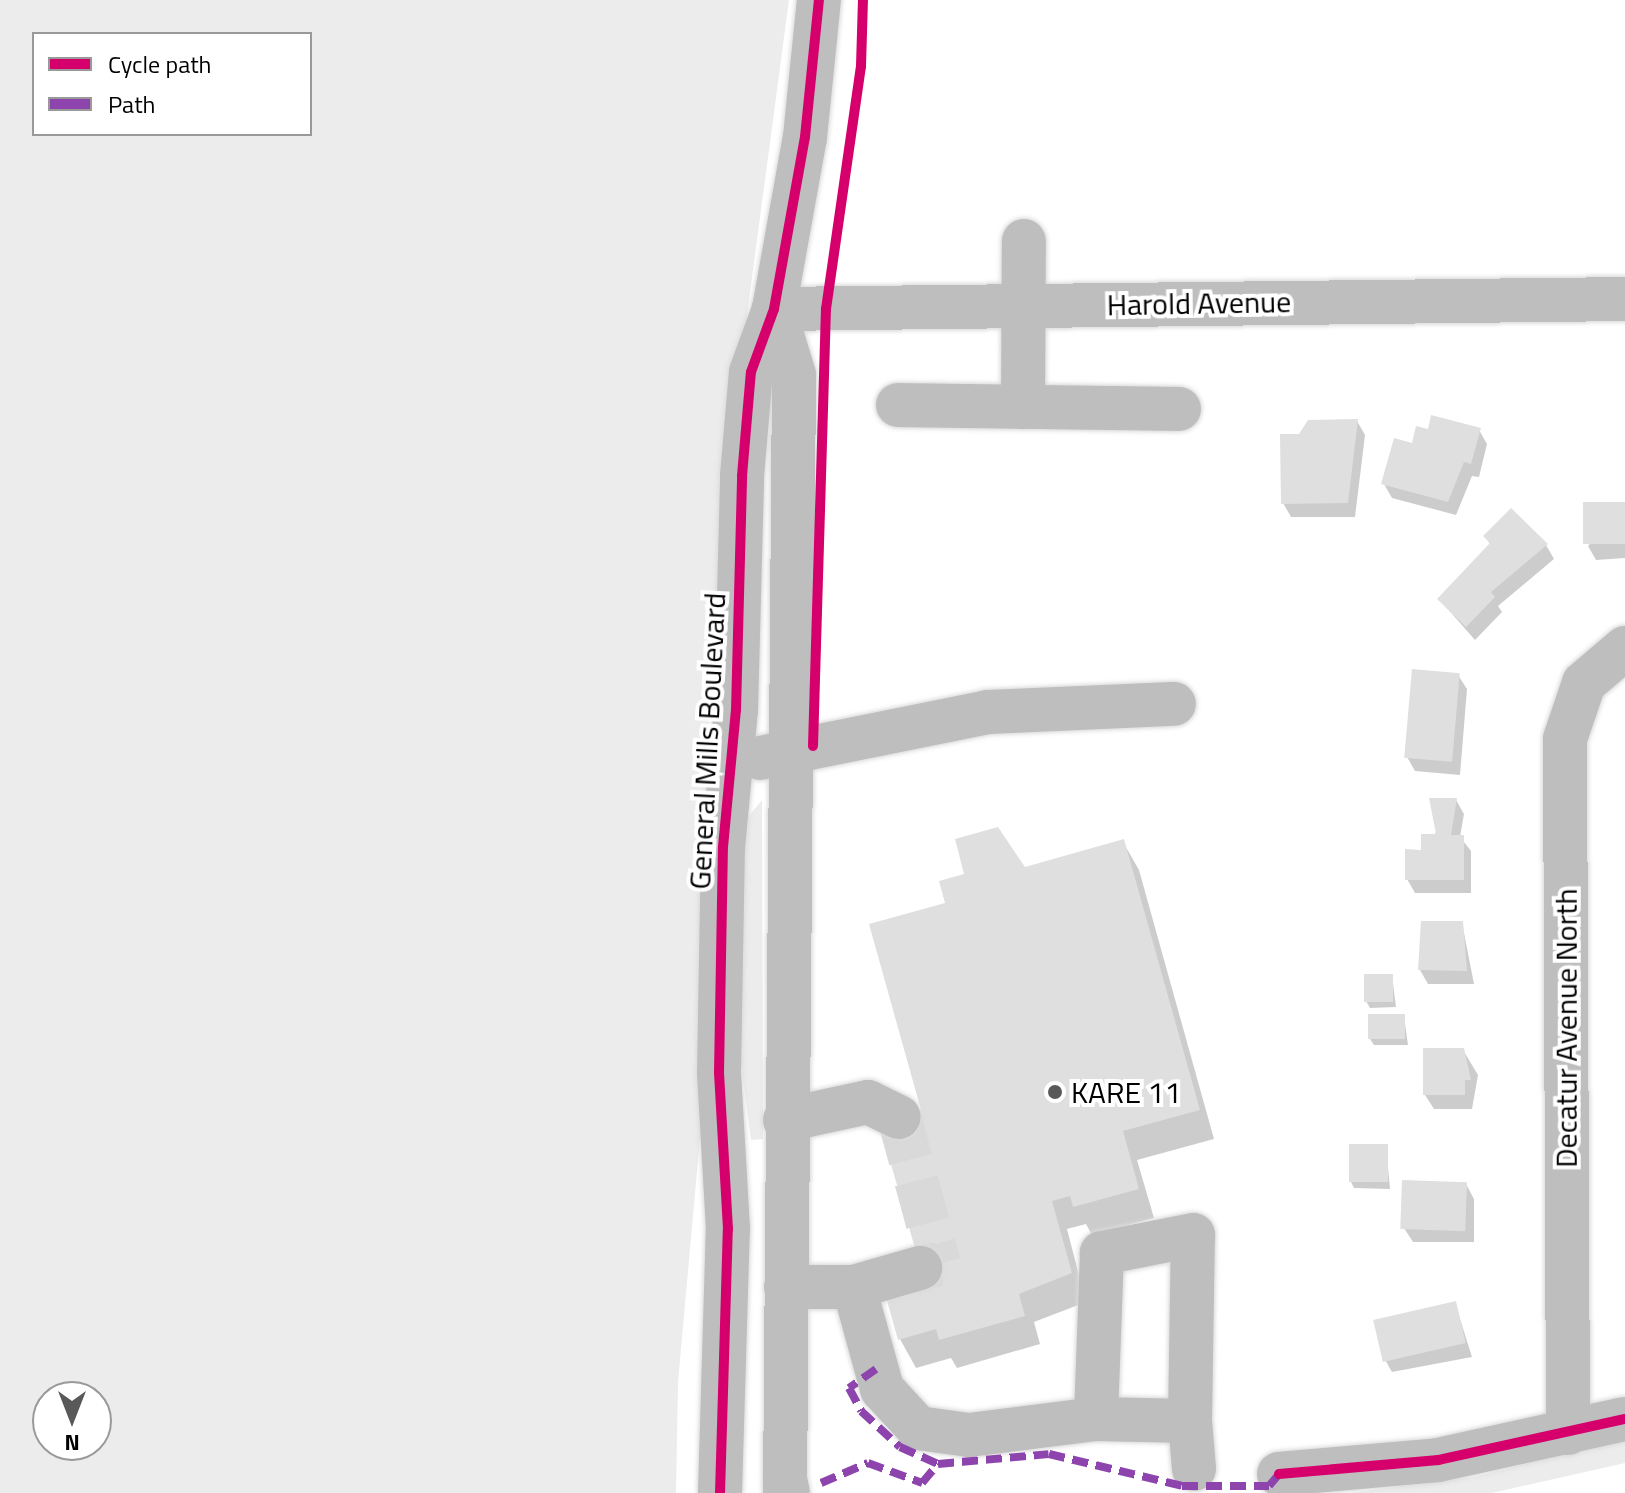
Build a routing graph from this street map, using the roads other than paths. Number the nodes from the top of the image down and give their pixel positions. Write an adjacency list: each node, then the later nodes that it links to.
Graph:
1 (819, 0): 4 (street, General Mills Boulevard)
2 (1024, 241): 5 (street)
3 (1625, 299): 5 (street, Harold Avenue)
4 (774, 309): 5 (street, Harold Avenue); 11 (street, General Mills Boulevard); 12 (street, General Mills Boulevard)
5 (1024, 309): 7 (street)
6 (898, 405): 7 (street)
7 (1023, 407): 8 (street)
8 (1179, 409)
9 (1625, 648): 21 (street, Decatur Avenue North)
10 (1174, 704): 11 (street)
11 (788, 752): 12 (street); 14 (street, General Mills Boulevard)
12 (731, 765): 25 (street, General Mills Boulevard)
13 (899, 1117): 14 (street)
14 (785, 1120): 16 (street, General Mills Boulevard)
15 (920, 1268): 17 (street)
16 (786, 1287): 17 (street); 24 (street, General Mills Boulevard)
17 (854, 1287): 18 (street)
18 (1096, 1419): 20 (street); 20 (street)
19 (1625, 1419): 21 (street)
20 (1190, 1421): 22 (street)
21 (1568, 1433): 23 (street)
22 (1194, 1469)
23 (1279, 1474)
24 (786, 1488)
25 (720, 1493)

